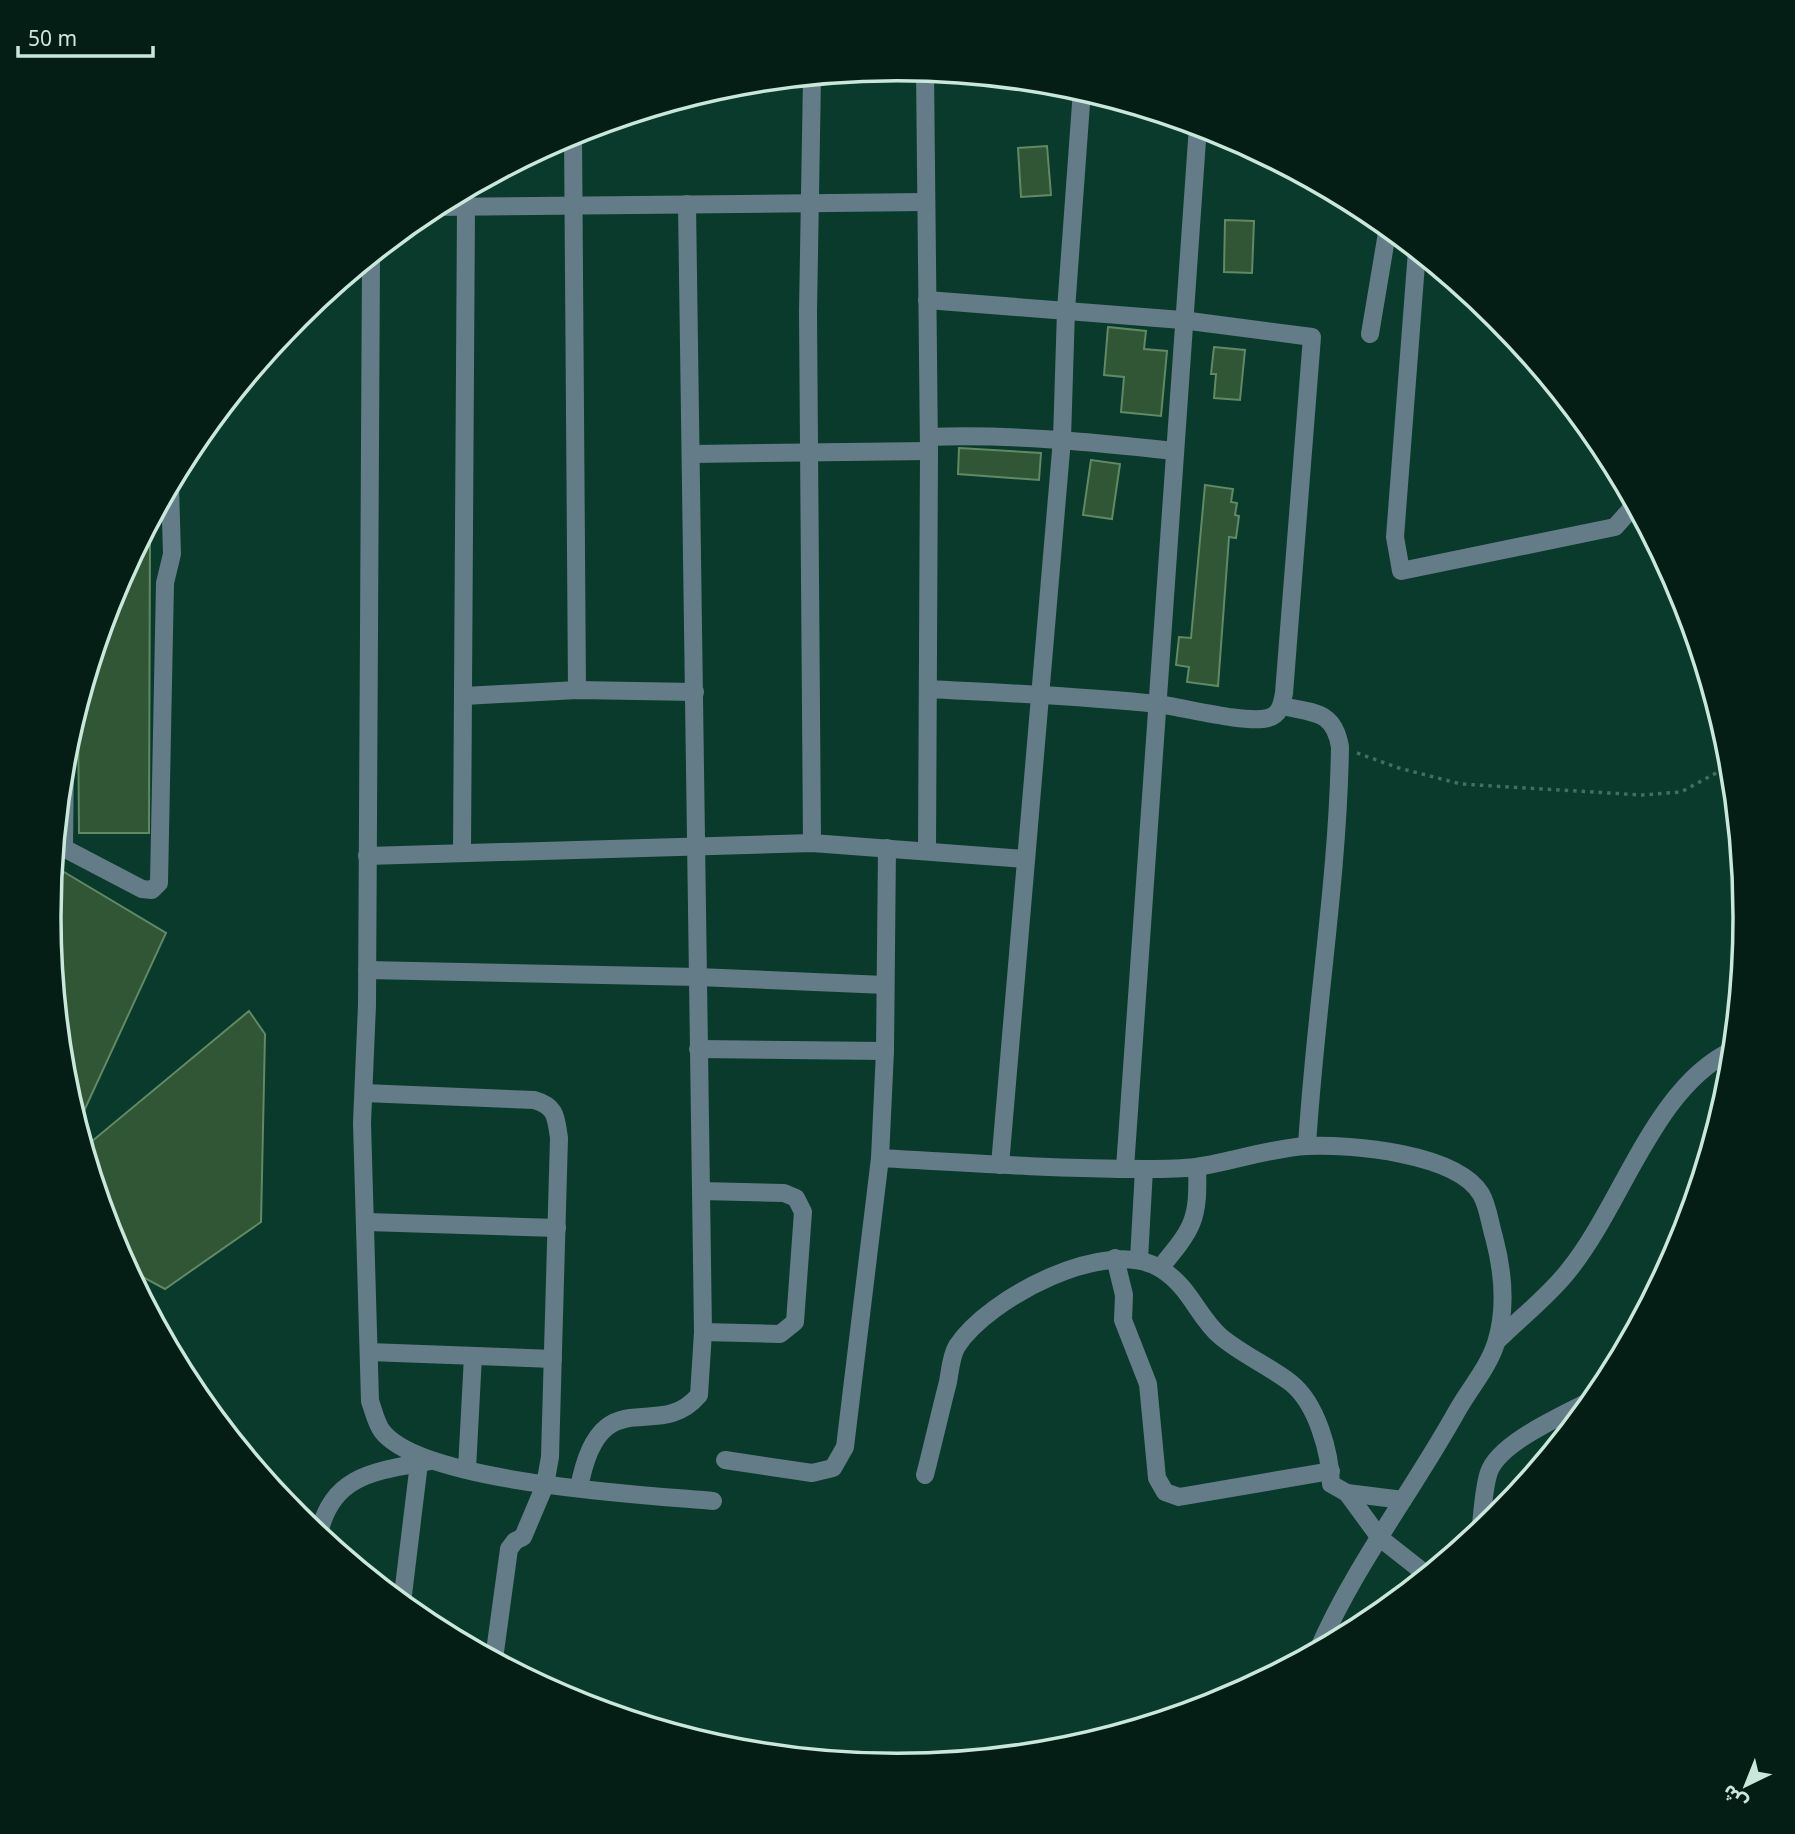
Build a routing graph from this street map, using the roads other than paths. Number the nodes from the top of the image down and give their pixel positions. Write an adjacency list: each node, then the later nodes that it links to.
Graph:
1 (925, 82): 7 (street)
2 (812, 86): 6 (street)
3 (1081, 102): 16 (street)
4 (1197, 136): 17 (street)
5 (573, 146): 8 (street)
6 (810, 202): 7 (street); 9 (street); 22 (street)
7 (925, 202): 15 (street)
8 (573, 204): 9 (street); 11 (street); 27 (street)
9 (687, 204): 23 (street)
10 (457, 207): 11 (street)
11 (466, 207): 30 (street)
12 (1386, 239): 18 (street)
13 (1416, 261): 25 (street)
14 (370, 269): 39 (street)
15 (927, 300): 16 (street); 20 (street)
16 (1066, 310): 17 (street); 19 (street)
17 (1182, 320): 21 (street); 32 (street)
18 (1370, 334)
19 (1062, 439): 20 (street); 21 (street); 29 (street)
20 (929, 444): 22 (street); 26 (street)
21 (1174, 452): 31 (street)
22 (809, 453): 23 (street); 33 (street)
23 (692, 454): 28 (street)
24 (170, 504): 35 (street)
25 (1629, 512)
26 (928, 688): 29 (street); 37 (street)
27 (577, 690): 28 (street); 30 (street)
28 (695, 692): 34 (street)
29 (1042, 695): 31 (street); 40 (street)
30 (464, 696): 38 (street)
31 (1158, 704): 32 (street); 52 (street)
32 (1282, 706): 48 (street)
33 (812, 843): 34 (street); 36 (street)
34 (697, 844): 38 (street); 42 (street)
35 (64, 848)
36 (887, 848): 37 (street); 43 (street)
37 (927, 851): 40 (street)
38 (462, 853): 39 (street)
39 (367, 856): 41 (street)
40 (1026, 859): 50 (street)
41 (367, 970): 42 (street); 47 (street)
42 (698, 977): 43 (street); 44 (street)
43 (885, 985): 45 (street)
44 (698, 1049): 45 (street); 54 (street)
45 (885, 1051): 49 (street)
46 (1722, 1055): 61 (street)
47 (364, 1093): 55 (street); 56 (street)
48 (1307, 1146): 51 (street); 61 (street)
49 (880, 1158): 50 (street); 66 (street)
50 (1000, 1165): 52 (street)
51 (1197, 1167): 53 (street); 59 (street)
52 (1125, 1168): 53 (street)
53 (1144, 1169): 58 (street)
54 (701, 1191): 60 (street); 60 (street)
55 (367, 1222): 56 (street); 62 (street)
56 (556, 1228): 64 (street)
57 (1115, 1258): 58 (street); 69 (street); 70 (street)
58 (1139, 1259): 59 (street)
59 (1160, 1268): 69 (street)
60 (702, 1332): 72 (street)
61 (1497, 1341): 74 (street)
62 (369, 1352): 63 (street); 67 (street)
63 (473, 1356): 64 (street); 68 (street)
64 (554, 1359): 71 (street)
65 (1572, 1411): 76 (street)
66 (725, 1460)
67 (425, 1462): 68 (street); 77 (street); 80 (street)
68 (467, 1469): 71 (street)
69 (1331, 1471): 73 (street)
70 (925, 1475)
71 (545, 1485): 72 (street); 82 (street)
72 (579, 1488): 75 (street)
73 (1347, 1493): 74 (street); 78 (street)
74 (1403, 1500): 78 (street)
75 (713, 1501)
76 (1483, 1514)
77 (321, 1522)
78 (1380, 1538): 79 (street); 81 (street)
79 (1420, 1569)
80 (404, 1591)
81 (1324, 1636)
82 (495, 1650)

